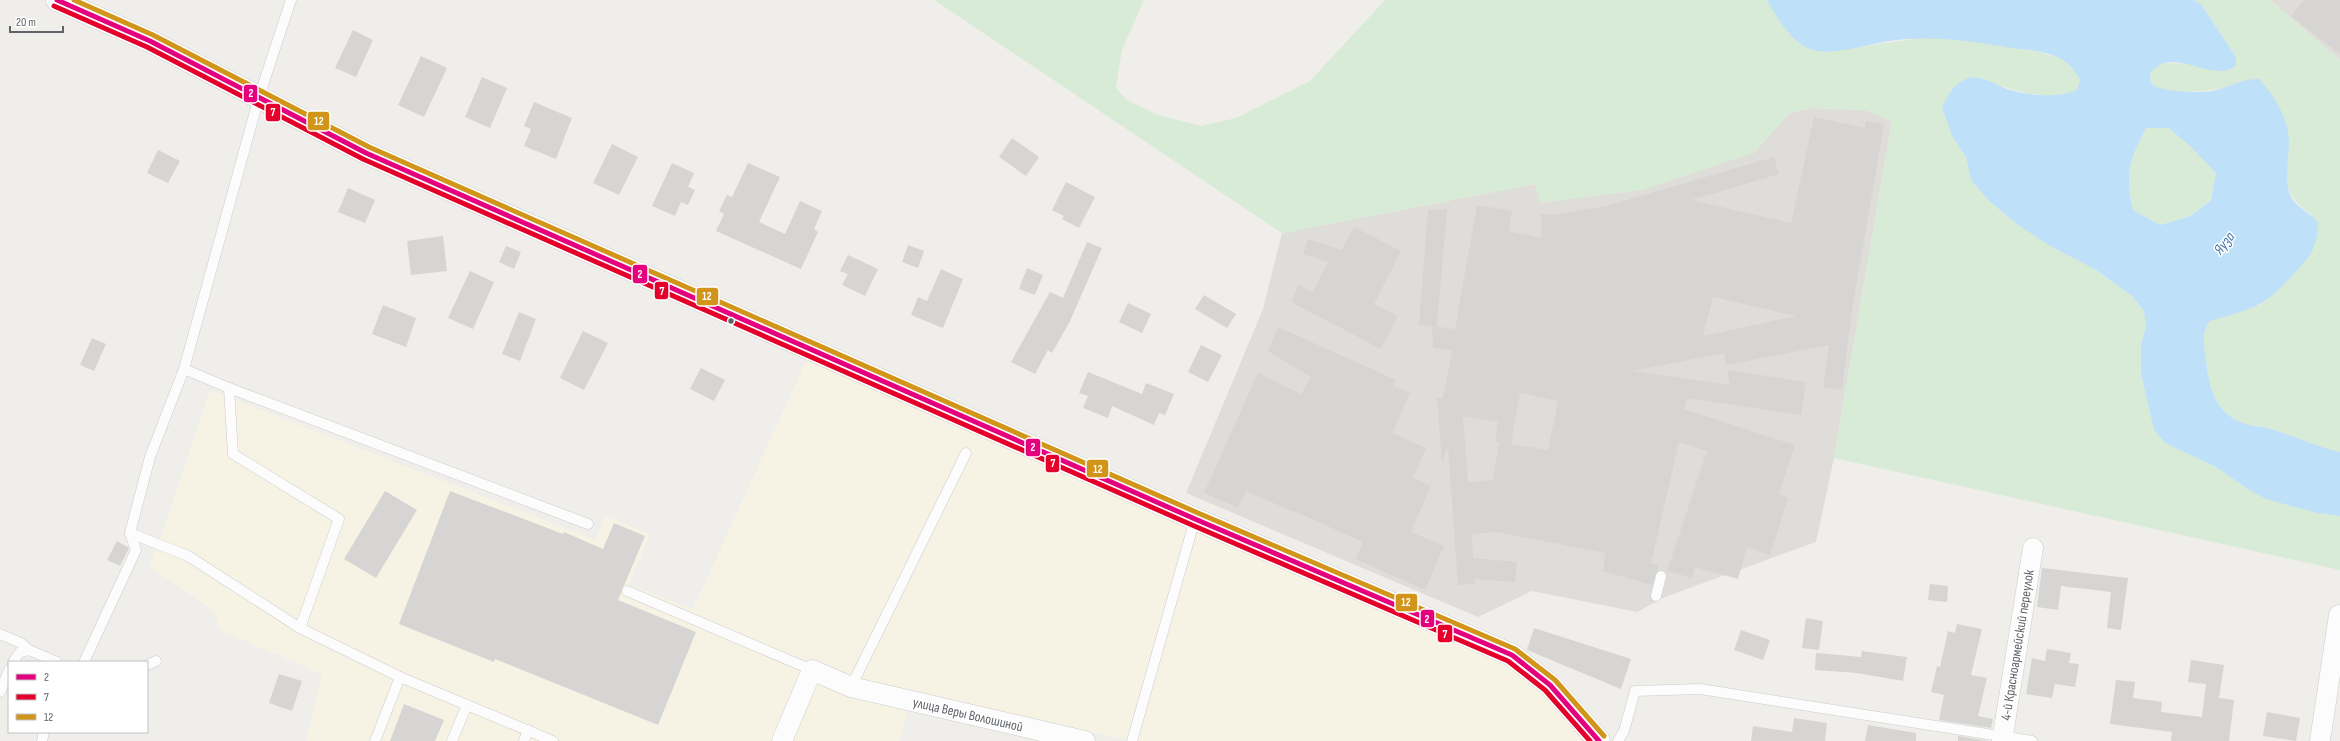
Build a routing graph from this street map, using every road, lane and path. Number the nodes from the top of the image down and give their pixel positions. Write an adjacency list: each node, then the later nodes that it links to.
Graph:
1 (57, 0): 3 (street)
2 (291, 0): 3 (lane)
3 (259, 97): 4 (lane); 7 (street)
4 (184, 368): 5 (lane); 9 (lane)
5 (230, 388): 8 (lane); 15 (lane)
6 (966, 453): 24 (lane)
7 (1195, 519): 35 (lane); 36 (street)
8 (588, 524)
9 (130, 533): 15 (lane); 20 (lane)
10 (2033, 548): 28 (street, 4-й Красноармейский переулок)
11 (1661, 576): 13 (lane)
12 (627, 591): 21 (lane)
13 (1656, 596)
14 (2339, 615): 39 (street)
15 (300, 628): 23 (lane)
16 (0, 634): 17 (lane)
17 (29, 650): 18 (lane); 19 (lane)
18 (14, 661)
19 (55, 661)
20 (84, 661)
21 (812, 670): 24 (street, улица Веры Волошиной); 33 (street)
22 (8, 672): 25 (lane)
23 (400, 677): 26 (lane); 29 (lane)
24 (851, 687): 34 (street, улица Веры Волошиной)
25 (0, 692)
26 (467, 705): 27 (lane); 30 (lane)
27 (528, 730): 31 (lane); 32 (lane)
28 (2002, 739): 37 (lane); 38 (lane)
29 (375, 741)
30 (452, 741)
31 (524, 741)
32 (553, 741)
33 (782, 741)
34 (1085, 741)
35 (1132, 741)
36 (1599, 741)
37 (1618, 741)
38 (2032, 741)
39 (2320, 741)

